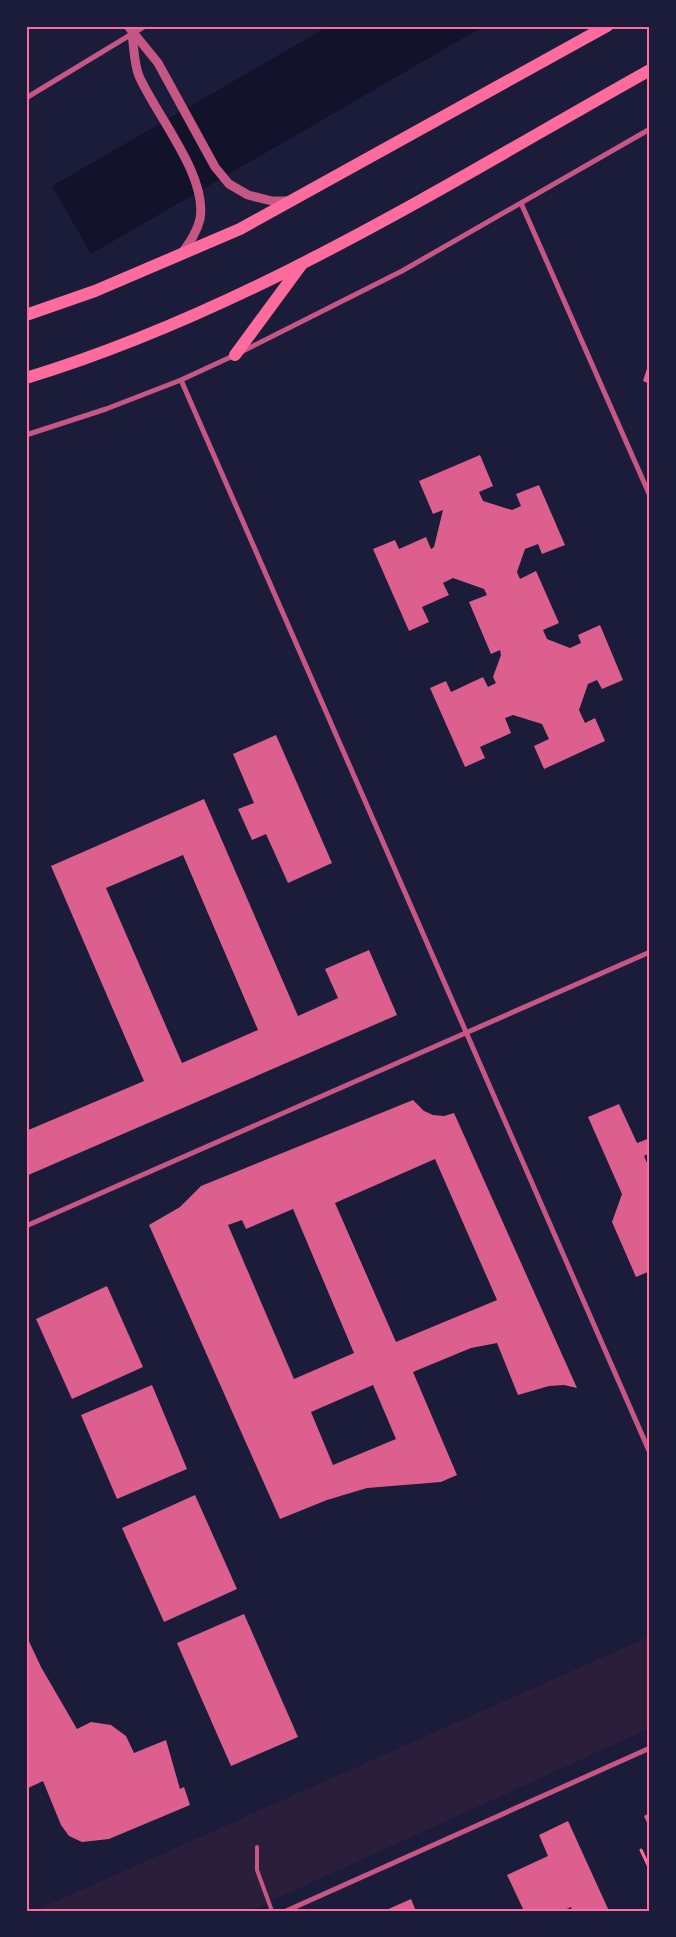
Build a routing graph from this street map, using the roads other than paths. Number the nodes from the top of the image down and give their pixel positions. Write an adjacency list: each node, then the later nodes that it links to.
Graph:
1 (145, 26): 3 (street)
2 (607, 26): 7 (main road)
3 (130, 30): 5 (street); 7 (street); 9 (street)
4 (650, 70): 10 (main road)
5 (26, 98)
6 (650, 129): 8 (street)
7 (295, 201): 9 (main road)
8 (521, 203): 12 (street); 16 (street)
9 (178, 257): 11 (main road)
10 (303, 263): 12 (main road); 13 (main road)
11 (26, 315)
12 (236, 355): 14 (street)
13 (26, 378)
14 (181, 380): 15 (street); 18 (street)
15 (26, 435)
16 (650, 496)
17 (650, 952): 18 (street)
18 (466, 1033): 19 (street); 21 (street)
19 (26, 1226)
20 (650, 1436): 21 (lane)
21 (644, 1438): 22 (street)
22 (650, 1453)
23 (650, 1748): 26 (street)
24 (257, 1848): 25 (lane)
25 (272, 1911)
26 (286, 1911)

